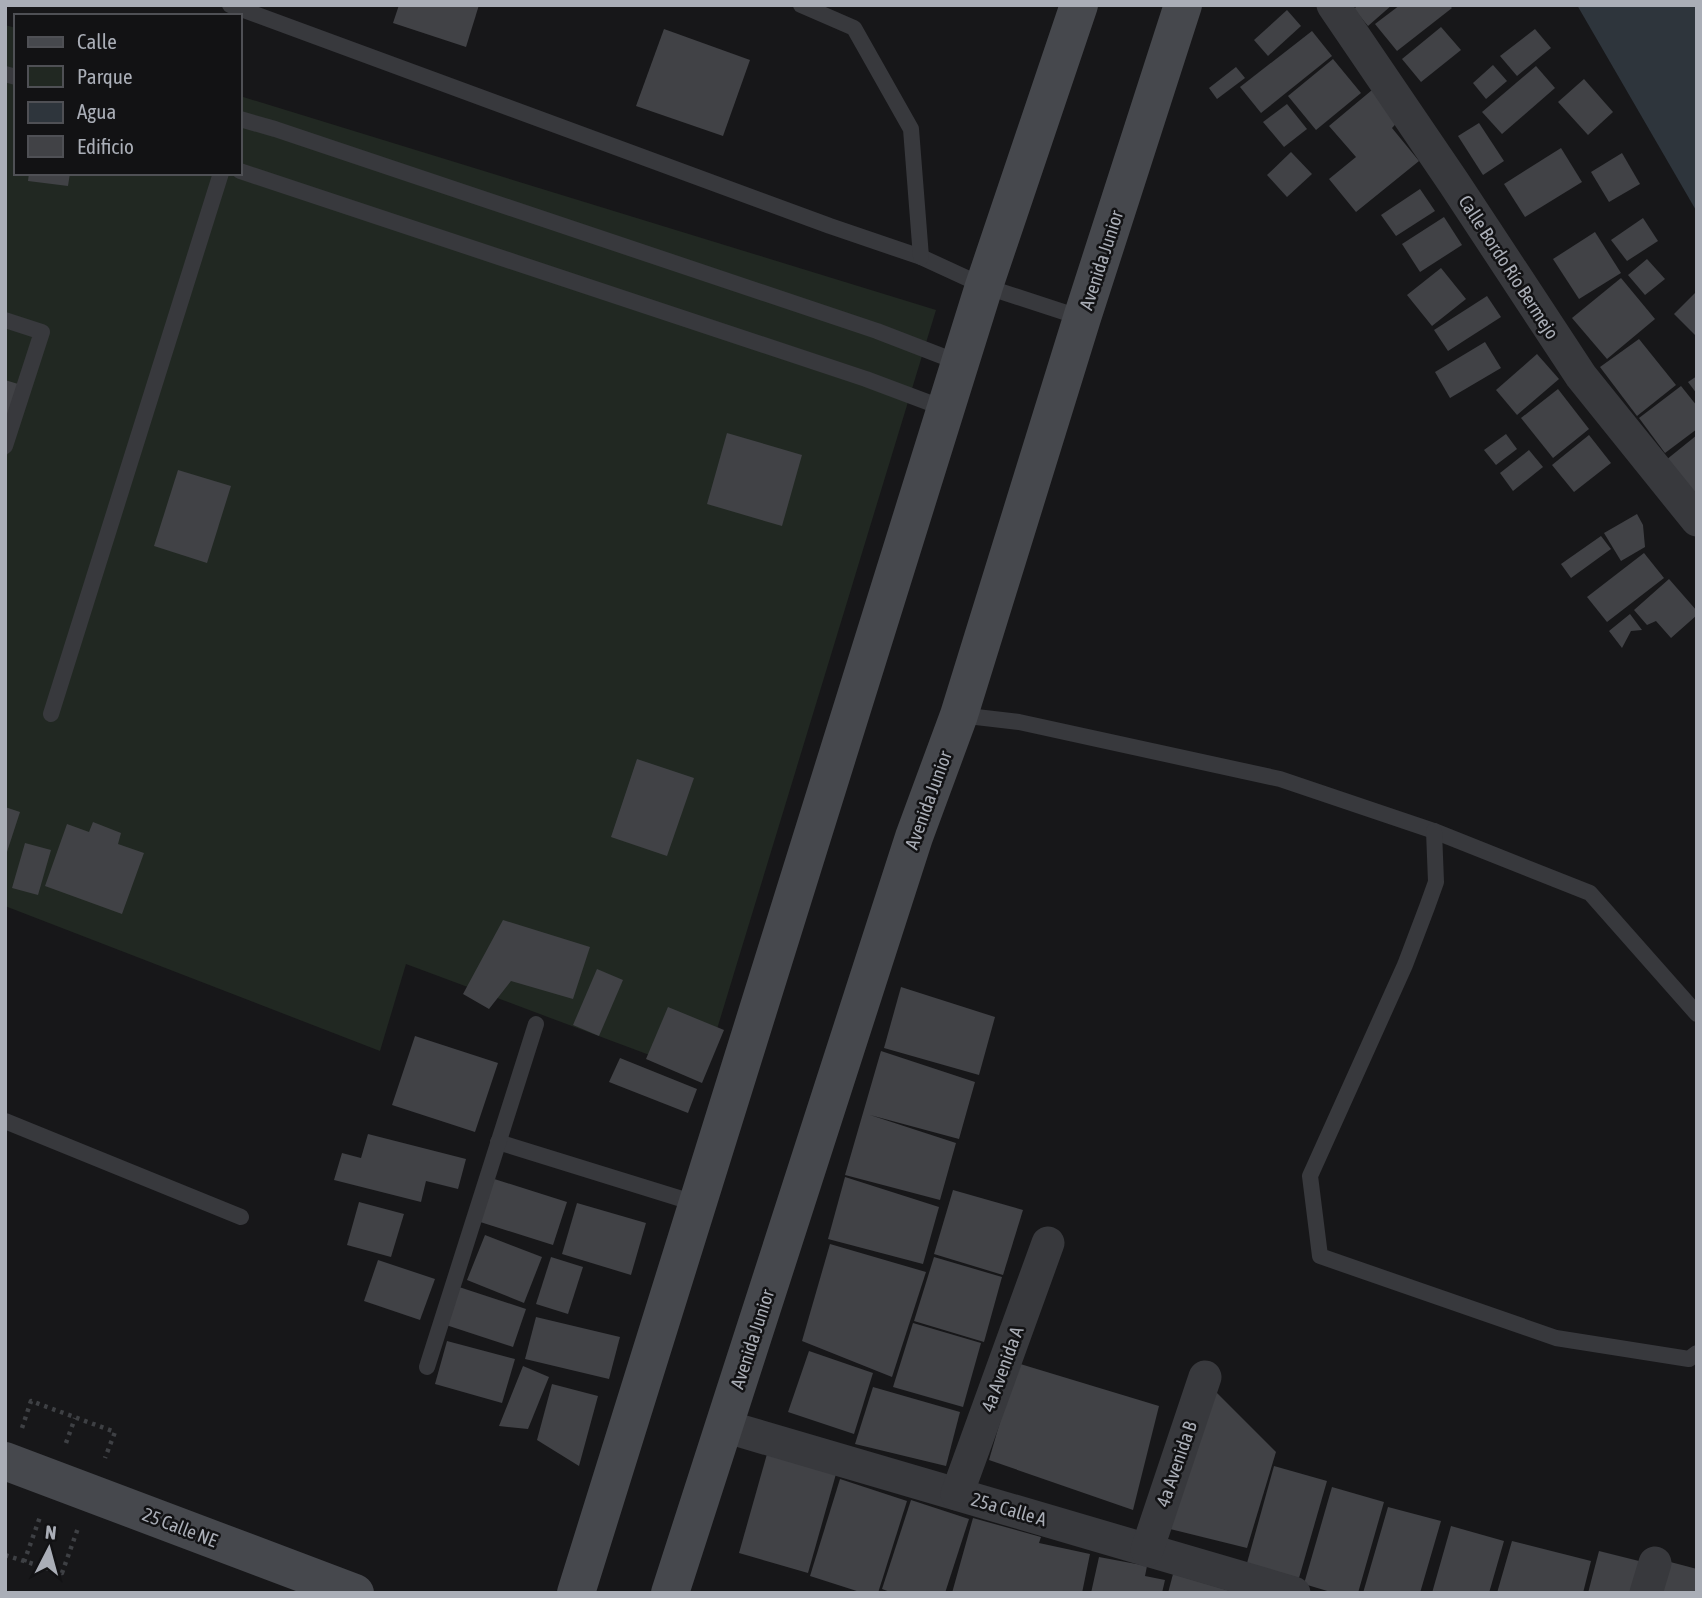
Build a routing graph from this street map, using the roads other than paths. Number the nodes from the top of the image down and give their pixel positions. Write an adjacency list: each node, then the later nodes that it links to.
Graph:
1 (230, 5): 9 (lane)
2 (802, 5): 9 (lane)
3 (1079, 5): 10 (main road)
4 (1182, 5): 11 (main road, Avenida Junior)
5 (1333, 5): 16 (street, Calle Bordo Río Bermejo)
6 (242, 120): 13 (lane)
7 (242, 172): 14 (lane)
8 (220, 175): 17 (lane)
9 (921, 257): 10 (lane)
10 (984, 286): 11 (lane); 13 (main road)
11 (1082, 318): 18 (main road, Avenida Junior)
12 (5, 320): 15 (lane)
13 (960, 363): 14 (main road)
14 (946, 409): 24 (main road)
15 (5, 446)
16 (1697, 520)
17 (51, 714)
18 (959, 715): 19 (lane); 30 (main road, Avenida Junior)
19 (1434, 831): 20 (lane); 27 (lane)
20 (1697, 1014)
21 (536, 1024): 23 (lane)
22 (5, 1121): 25 (lane)
23 (498, 1142): 24 (lane); 28 (lane)
24 (698, 1204): 35 (main road)
25 (242, 1217)
26 (1048, 1244): 32 (street, 4a Avenida A)
27 (1697, 1353)
28 (427, 1367)
29 (1205, 1377): 33 (street, 4a Avenida B)
30 (724, 1426): 32 (street, 25a Calle A); 36 (main road, Avenida Junior)
31 (5, 1461): 34 (main road, 25 Calle NE)
32 (957, 1494): 33 (street, 25a Calle A)
33 (1147, 1550): 37 (street, 25a Calle A)
34 (355, 1593)
35 (576, 1593)
36 (670, 1593)
37 (1294, 1593)

